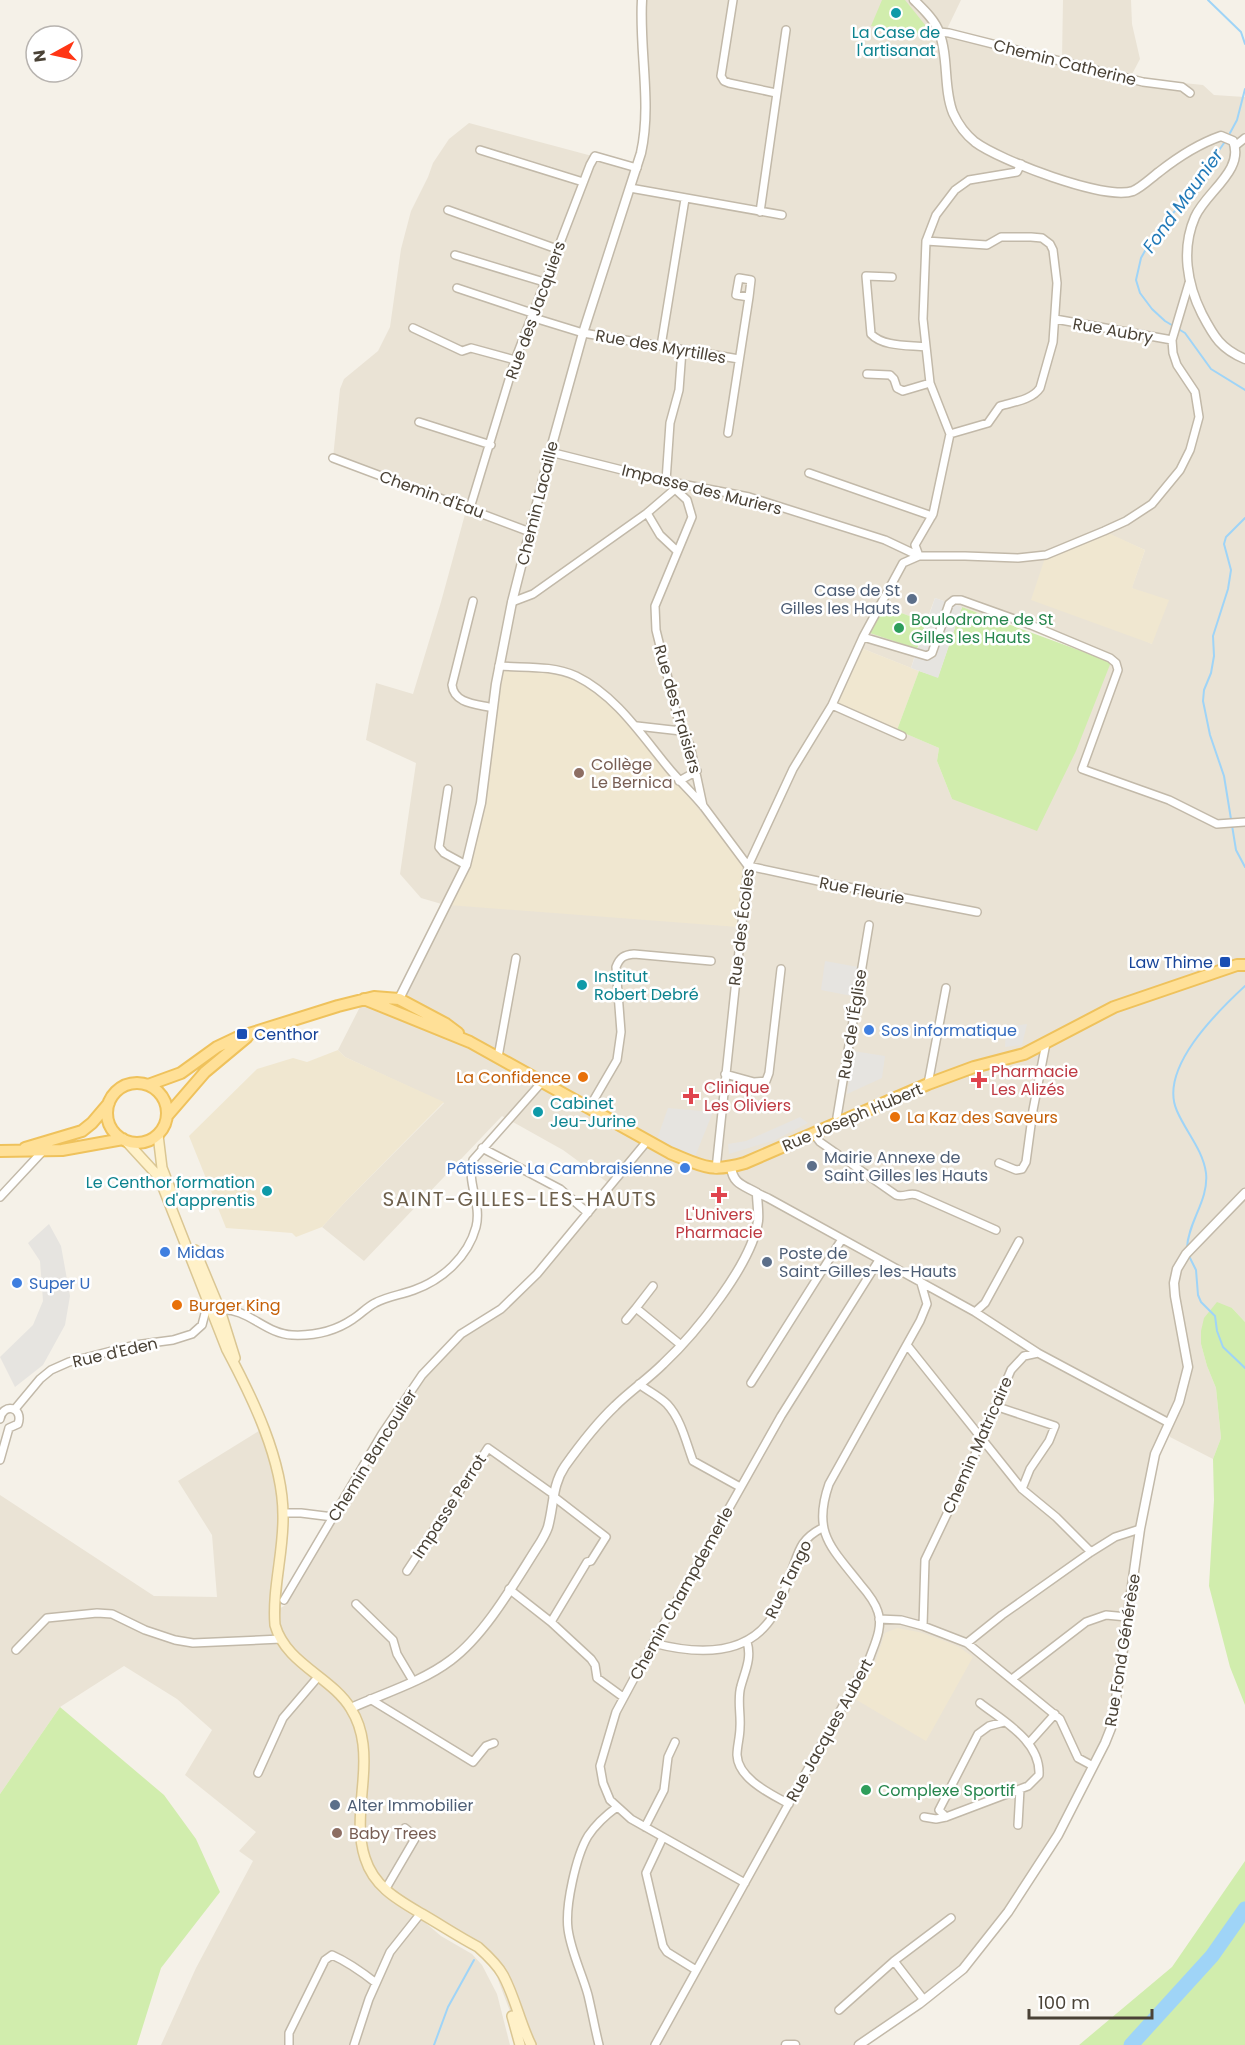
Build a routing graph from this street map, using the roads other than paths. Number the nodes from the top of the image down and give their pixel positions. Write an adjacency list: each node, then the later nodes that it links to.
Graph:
1 (642, 0): 12 (street, Chemin Lacaille)
2 (733, 0): 6 (street)
3 (914, 0): 5 (street)
4 (786, 30): 6 (street)
5 (939, 32): 7 (street, Chemin Catherine); 11 (street)
6 (776, 93): 17 (street)
7 (1190, 93)
8 (1245, 138): 9 (street)
9 (1235, 146): 11 (street); 24 (street)
10 (480, 150): 13 (street)
11 (1022, 164): 19 (street)
12 (637, 168): 13 (street, Rue des Jacquiers); 14 (street, Chemin Lacaille)
13 (583, 182): 20 (street, Rue des Jacquiers)
14 (630, 188): 15 (street); 30 (street, Chemin Lacaille)
15 (685, 199): 17 (street); 32 (street)
16 (448, 210): 20 (street)
17 (760, 212): 18 (street)
18 (782, 215)
19 (926, 242): 28 (street, Rue Aubry); 33 (street)
20 (556, 249): 23 (street, Rue des Jacquiers)
21 (455, 255): 23 (street)
22 (892, 277): 33 (street)
23 (544, 282): 27 (street, Rue des Jacquiers)
24 (1189, 283): 31 (street); 36 (street)
25 (457, 288): 27 (street, Rue des Myrtilles)
26 (749, 297): 35 (street, Rue des Myrtilles)
27 (531, 315): 30 (street, Rue des Myrtilles); 37 (street, Rue des Jacquiers)
28 (1054, 319): 31 (street, Rue Aubry); 42 (street, Rue Aubry)
29 (413, 328): 37 (street)
30 (583, 333): 32 (street, Rue des Myrtilles); 44 (street, Chemin Lacaille)
31 (1172, 340): 53 (street)
32 (661, 346): 34 (street, Rue des Myrtilles)
33 (926, 347): 39 (street)
34 (682, 350): 35 (street, Rue des Myrtilles); 47 (street)
35 (739, 359): 41 (street, Rue des Myrtilles)
36 (1245, 359)
37 (515, 360): 43 (street, Rue des Jacquiers)
38 (867, 374): 39 (street)
39 (930, 383): 42 (street)
40 (418, 422): 43 (street)
41 (728, 433)
42 (950, 434): 50 (street)
43 (490, 445): 48 (street, Rue des Jacquiers)
44 (550, 452): 47 (street, Impasse des Muriers); 51 (street, Chemin Lacaille)
45 (333, 458): 48 (street, Chemin d'Eau)
46 (809, 473): 50 (street)
47 (672, 484): 49 (street); 52 (street, Rue des Fraisiers); 53 (street, Impasse des Muriers)
48 (470, 508): 51 (street, Chemin d'Eau)
49 (647, 513): 52 (street); 55 (street)
50 (932, 516): 53 (street)
51 (530, 532): 55 (street, Chemin Lacaille)
52 (677, 551): 61 (street, Rue des Fraisiers)
53 (919, 556): 56 (street, Rue des Écoles)
54 (473, 601): 59 (street)
55 (512, 602): 57 (street, Chemin Lacaille)
56 (863, 637): 58 (street, Rue des Écoles); 67 (street)
57 (499, 666): 59 (street, Chemin Lacaille); 60 (street)
58 (832, 705): 62 (street); 69 (street, Rue des Écoles)
59 (493, 708): 68 (street, Chemin Lacaille)
60 (637, 726): 61 (street); 64 (street)
61 (681, 731): 63 (street, Rue des Fraisiers)
62 (902, 736)
63 (696, 771): 64 (street); 66 (street, Rue des Fraisiers)
64 (679, 781): 66 (street)
65 (448, 789): 68 (street)
66 (703, 806): 69 (street)
67 (1245, 822)
68 (466, 865): 78 (street, Chemin Lacaille)
69 (747, 866): 70 (street, Rue Fleurie); 84 (street, Rue des Écoles)
70 (977, 912)
71 (869, 924): 91 (street, Rue de l'Église)
72 (516, 958): 83 (street)
73 (711, 960): 89 (street)
74 (1245, 965): 82 (main road, Rue Joseph Hubert)
75 (781, 969): 84 (street)
76 (946, 988): 86 (street)
77 (364, 999): 78 (main road, Rue Joseph Hubert); 79 (main road, Rue Joseph Hubert); 80 (main road, Rue Joseph Hubert)
78 (399, 999): 79 (main road); 81 (main road, Rue Joseph Hubert)
79 (376, 1004): 81 (main road, Rue Joseph Hubert)
80 (253, 1032): 87 (main road, Rue Joseph Hubert); 90 (main road, Rue Joseph Hubert)
81 (470, 1042): 83 (main road, Rue Joseph Hubert)
82 (1046, 1043): 86 (main road, Rue Joseph Hubert); 100 (street)
83 (498, 1057): 85 (main road, Rue Joseph Hubert)
84 (725, 1074): 102 (street, Rue des Écoles)
85 (542, 1082): 89 (main road, Rue Joseph Hubert); 96 (street)
86 (928, 1084): 91 (main road, Rue Joseph Hubert)
87 (148, 1085): 88 (main road); 90 (main road)
88 (109, 1103): 94 (main road); 98 (main road)
89 (589, 1108): 95 (main road, Rue Joseph Hubert)
90 (167, 1116): 93 (main road)
91 (839, 1123): 92 (main road, Rue Joseph Hubert)
92 (814, 1134): 101 (main road, Rue Joseph Hubert); 107 (street)
93 (158, 1135): 94 (main road); 116 (main road)
94 (124, 1140): 99 (main road); 111 (main road)
95 (648, 1140): 102 (main road, Rue Joseph Hubert); 106 (street, Chemin Bancoulier)
96 (482, 1148): 106 (street); 116 (street)
97 (0, 1151): 98 (main road)
98 (14, 1151): 99 (main road)
99 (42, 1152): 105 (street)
100 (999, 1163)
101 (731, 1167): 102 (main road, Rue Joseph Hubert); 103 (street)
102 (716, 1169)
103 (757, 1193): 108 (street); 119 (street)
104 (1245, 1193): 129 (street, Rue Fond Générèse)
105 (0, 1197)
106 (588, 1213): 137 (street, Chemin Bancoulier)
107 (996, 1230)
108 (842, 1239): 110 (street); 123 (street)
109 (1019, 1241): 117 (street)
110 (879, 1260): 112 (street); 133 (street, Chemin Champdemerle)
111 (201, 1281): 114 (main road); 116 (main road)
112 (921, 1283): 117 (street); 120 (street)
113 (653, 1286): 115 (street)
114 (208, 1299): 122 (main road); 127 (street, Rue d'Eden)
115 (636, 1308): 118 (street); 119 (street)
116 (220, 1310): 122 (main road)
117 (975, 1312): 121 (street)
118 (626, 1320)
119 (681, 1345): 124 (street)
120 (907, 1345): 131 (street); 138 (street)
121 (1038, 1353): 125 (street, Chemin Matricaire); 129 (street)
122 (237, 1366): 136 (main road)
123 (751, 1383)
124 (639, 1384): 133 (street); 135 (street)
125 (995, 1406): 131 (street, Chemin Matricaire); 134 (street)
126 (2, 1408): 127 (street); 128 (street)
127 (15, 1409): 130 (street)
128 (0, 1419): 130 (street)
129 (1169, 1423): 139 (street, Rue Fond Générèse)
130 (9, 1428): 132 (street)
131 (981, 1437): 134 (street); 148 (street, Chemin Matricaire)
132 (0, 1460)
133 (740, 1487): 150 (street, Chemin Champdemerle)
134 (1022, 1490): 140 (street)
135 (553, 1495): 141 (street, Impasse Perrot); 142 (street); 147 (street)
136 (284, 1513): 137 (street); 149 (main road)
137 (333, 1517): 143 (street, Chemin Bancoulier)
138 (822, 1528): 146 (street); 151 (street, Rue Tango)
139 (1140, 1529): 140 (street); 145 (street, Rue Fond Générèse)
140 (1091, 1552): 152 (street)
141 (407, 1571)
142 (509, 1589): 147 (street); 156 (street)
143 (284, 1600)
144 (356, 1605): 156 (street)
145 (1127, 1617): 155 (street); 166 (street, Rue Fond Générèse)
146 (879, 1619): 148 (street); 169 (street, Rue Jacques Aubert)
147 (551, 1622): 157 (street)
148 (923, 1626): 152 (street)
149 (280, 1639): 153 (street); 154 (main road)
150 (653, 1642): 151 (street); 157 (street, Chemin Champdemerle)
151 (747, 1642): 169 (street)
152 (967, 1643): 155 (street)
153 (16, 1650)
154 (318, 1677): 160 (main road); 167 (street)
155 (1012, 1679): 161 (street)
156 (413, 1681): 158 (street)
157 (623, 1697): 170 (street, Chemin Champdemerle)
158 (370, 1699): 160 (street); 164 (street)
159 (980, 1702): 162 (street)
160 (351, 1708): 178 (main road)
161 (1055, 1714): 165 (street); 166 (street)
162 (1004, 1722): 165 (street); 172 (street)
163 (675, 1742): 174 (street)
164 (494, 1743)
165 (1029, 1743): 168 (street)
166 (1093, 1766): 185 (street, Rue Fond Générèse)
167 (258, 1773)
168 (1020, 1789): 172 (street); 173 (street)
169 (789, 1804): 177 (street, Rue Jacques Aubert)
170 (617, 1807): 174 (street, Chemin Champdemerle); 191 (street)
171 (924, 1817): 172 (street)
172 (946, 1817)
173 (1018, 1824)
174 (645, 1827): 176 (street, Chemin Champdemerle)
175 (405, 1828): 178 (street)
176 (663, 1837): 177 (street, Chemin Champdemerle); 183 (street)
177 (745, 1883): 183 (street, Rue Jacques Aubert)
178 (385, 1890): 179 (main road)
179 (421, 1913): 181 (main road); 184 (street)
180 (951, 1918): 182 (street)
181 (491, 1960): 189 (main road); 190 (main road)
182 (894, 1960): 185 (street); 186 (street)
183 (696, 1970): 192 (street, Rue Jacques Aubert)
184 (376, 1983): 187 (street); 188 (street)
185 (924, 2000): 195 (street, Rue Fond Générèse)
186 (839, 2010)
187 (289, 2045)
188 (354, 2045)
189 (520, 2045)
190 (531, 2045)
191 (599, 2045)
192 (655, 2045)
193 (786, 2045): 194 (street)
194 (795, 2045)
195 (859, 2045)

